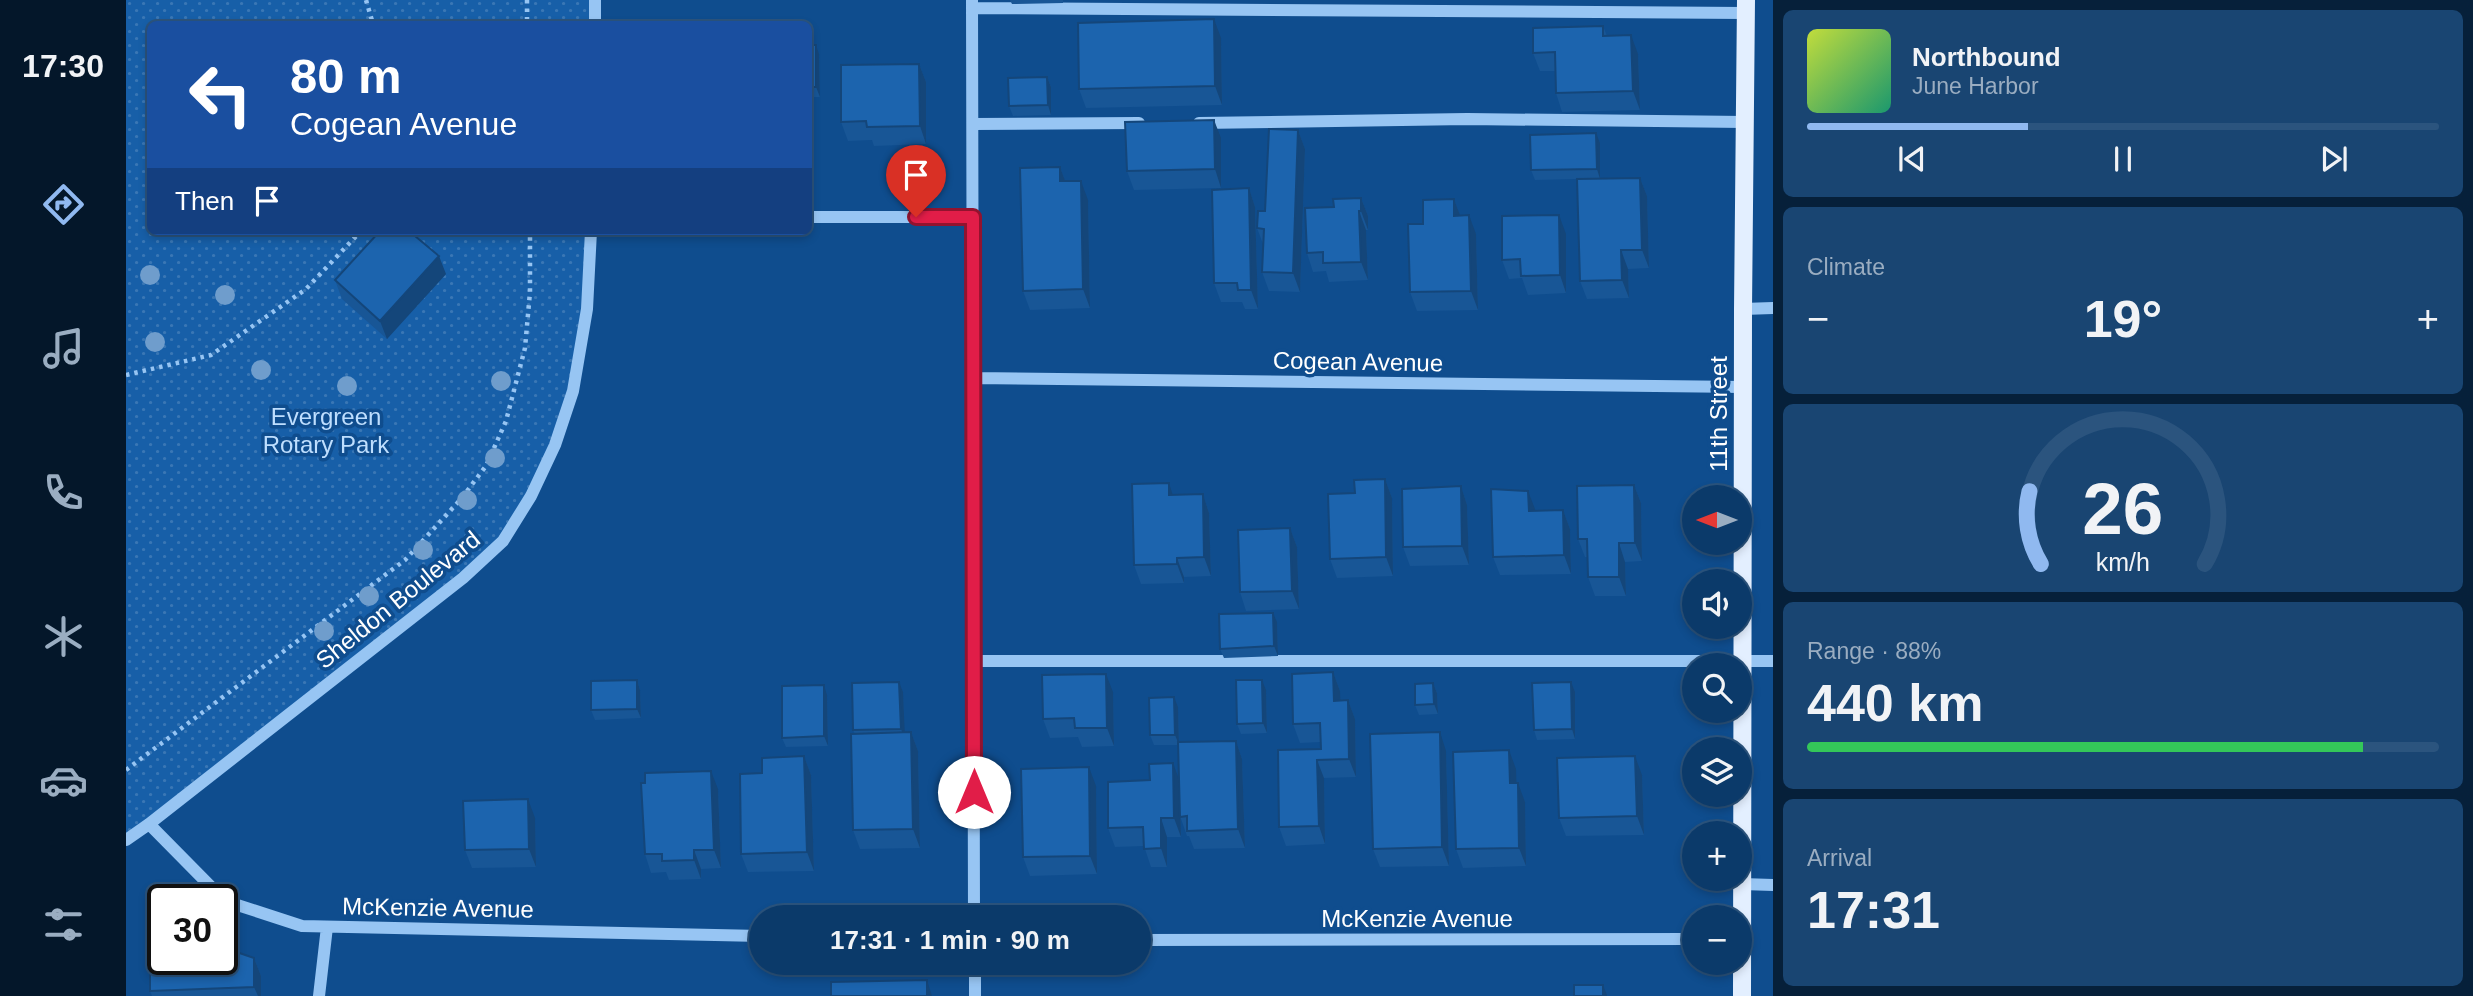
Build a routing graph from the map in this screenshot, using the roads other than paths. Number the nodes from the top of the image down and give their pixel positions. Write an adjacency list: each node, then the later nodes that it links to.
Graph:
1 (595, 0): 4 (street)
2 (972, 4): 3 (street); 8 (street)
3 (1746, 6): 5 (main road, 11th Street)
4 (595, 21)
5 (1745, 122): 7 (street); 12 (main road, 11th Street)
6 (1152, 123): 8 (street)
7 (1180, 123)
8 (973, 124): 10 (street)
9 (812, 217): 10 (street)
10 (973, 217): 14 (street)
11 (591, 235): 23 (street, Sheldon Boulevard)
12 (1743, 309): 13 (street); 15 (main road, 11th Street)
13 (1773, 309)
14 (973, 378): 15 (street, Cogean Avenue); 17 (street)
15 (1743, 387): 16 (main road, 11th Street)
16 (1743, 653)
17 (974, 661): 18 (street); 27 (street)
18 (1682, 661)
19 (1752, 661): 20 (street)
20 (1773, 661)
21 (1743, 723): 22 (main road, 11th Street)
22 (1742, 821)
23 (149, 824): 24 (street, Sheldon Boulevard); 28 (street, McKenzie Avenue)
24 (126, 839)
25 (1752, 884): 26 (street)
26 (1773, 884)
27 (974, 905)
28 (327, 927): 29 (street, McKenzie Avenue); 34 (street)
29 (749, 936)
30 (1682, 939): 31 (street, McKenzie Avenue)
31 (1151, 940)
32 (975, 975): 35 (street)
33 (1742, 975): 36 (main road, 11th Street)
34 (319, 996)
35 (975, 996)
36 (1742, 996)

